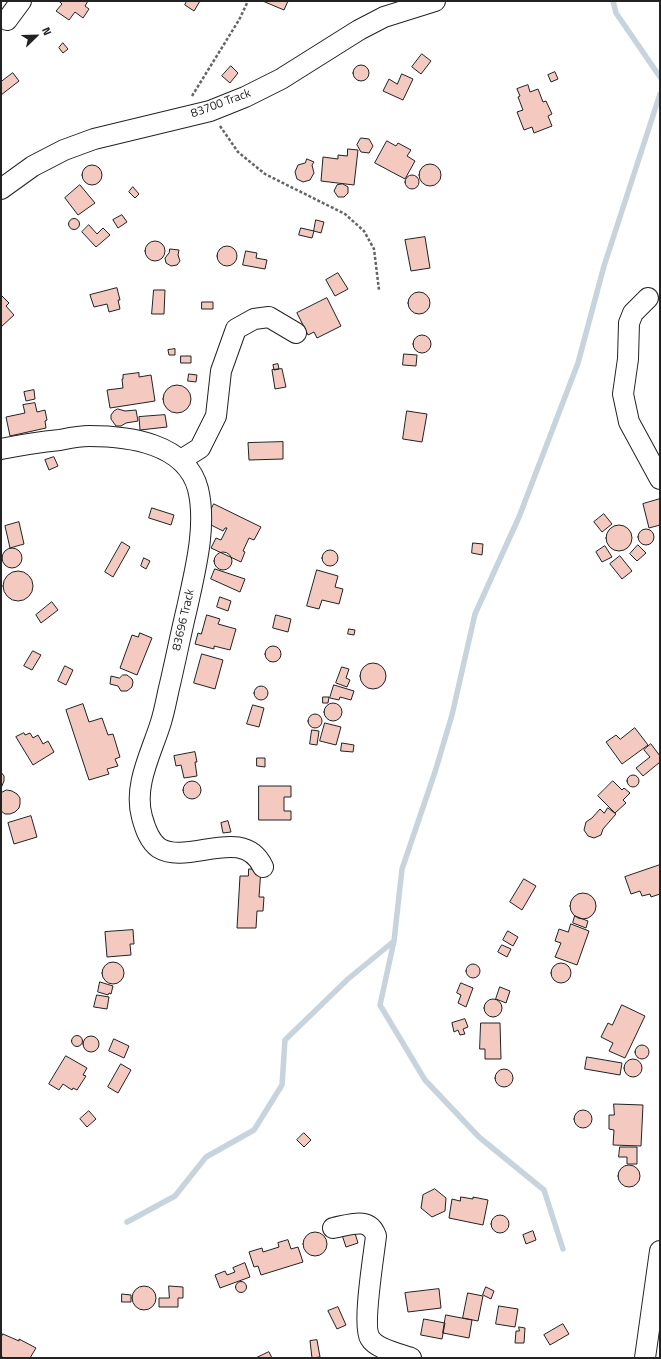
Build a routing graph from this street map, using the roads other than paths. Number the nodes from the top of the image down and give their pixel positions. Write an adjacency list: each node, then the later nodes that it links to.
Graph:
1 (22, 1): 3 (street)
2 (435, 1): 4 (street, 83700 Track)
3 (7, 20)
4 (1, 189)
5 (648, 298): 9 (street)
6 (296, 333): 8 (street)
7 (1, 449): 8 (street, 83696 Track)
8 (181, 460): 10 (street, 83696 Track)
9 (660, 479)
10 (263, 867)
11 (334, 1228): 13 (street)
12 (660, 1251): 14 (street)
13 (411, 1358)
14 (645, 1358)

